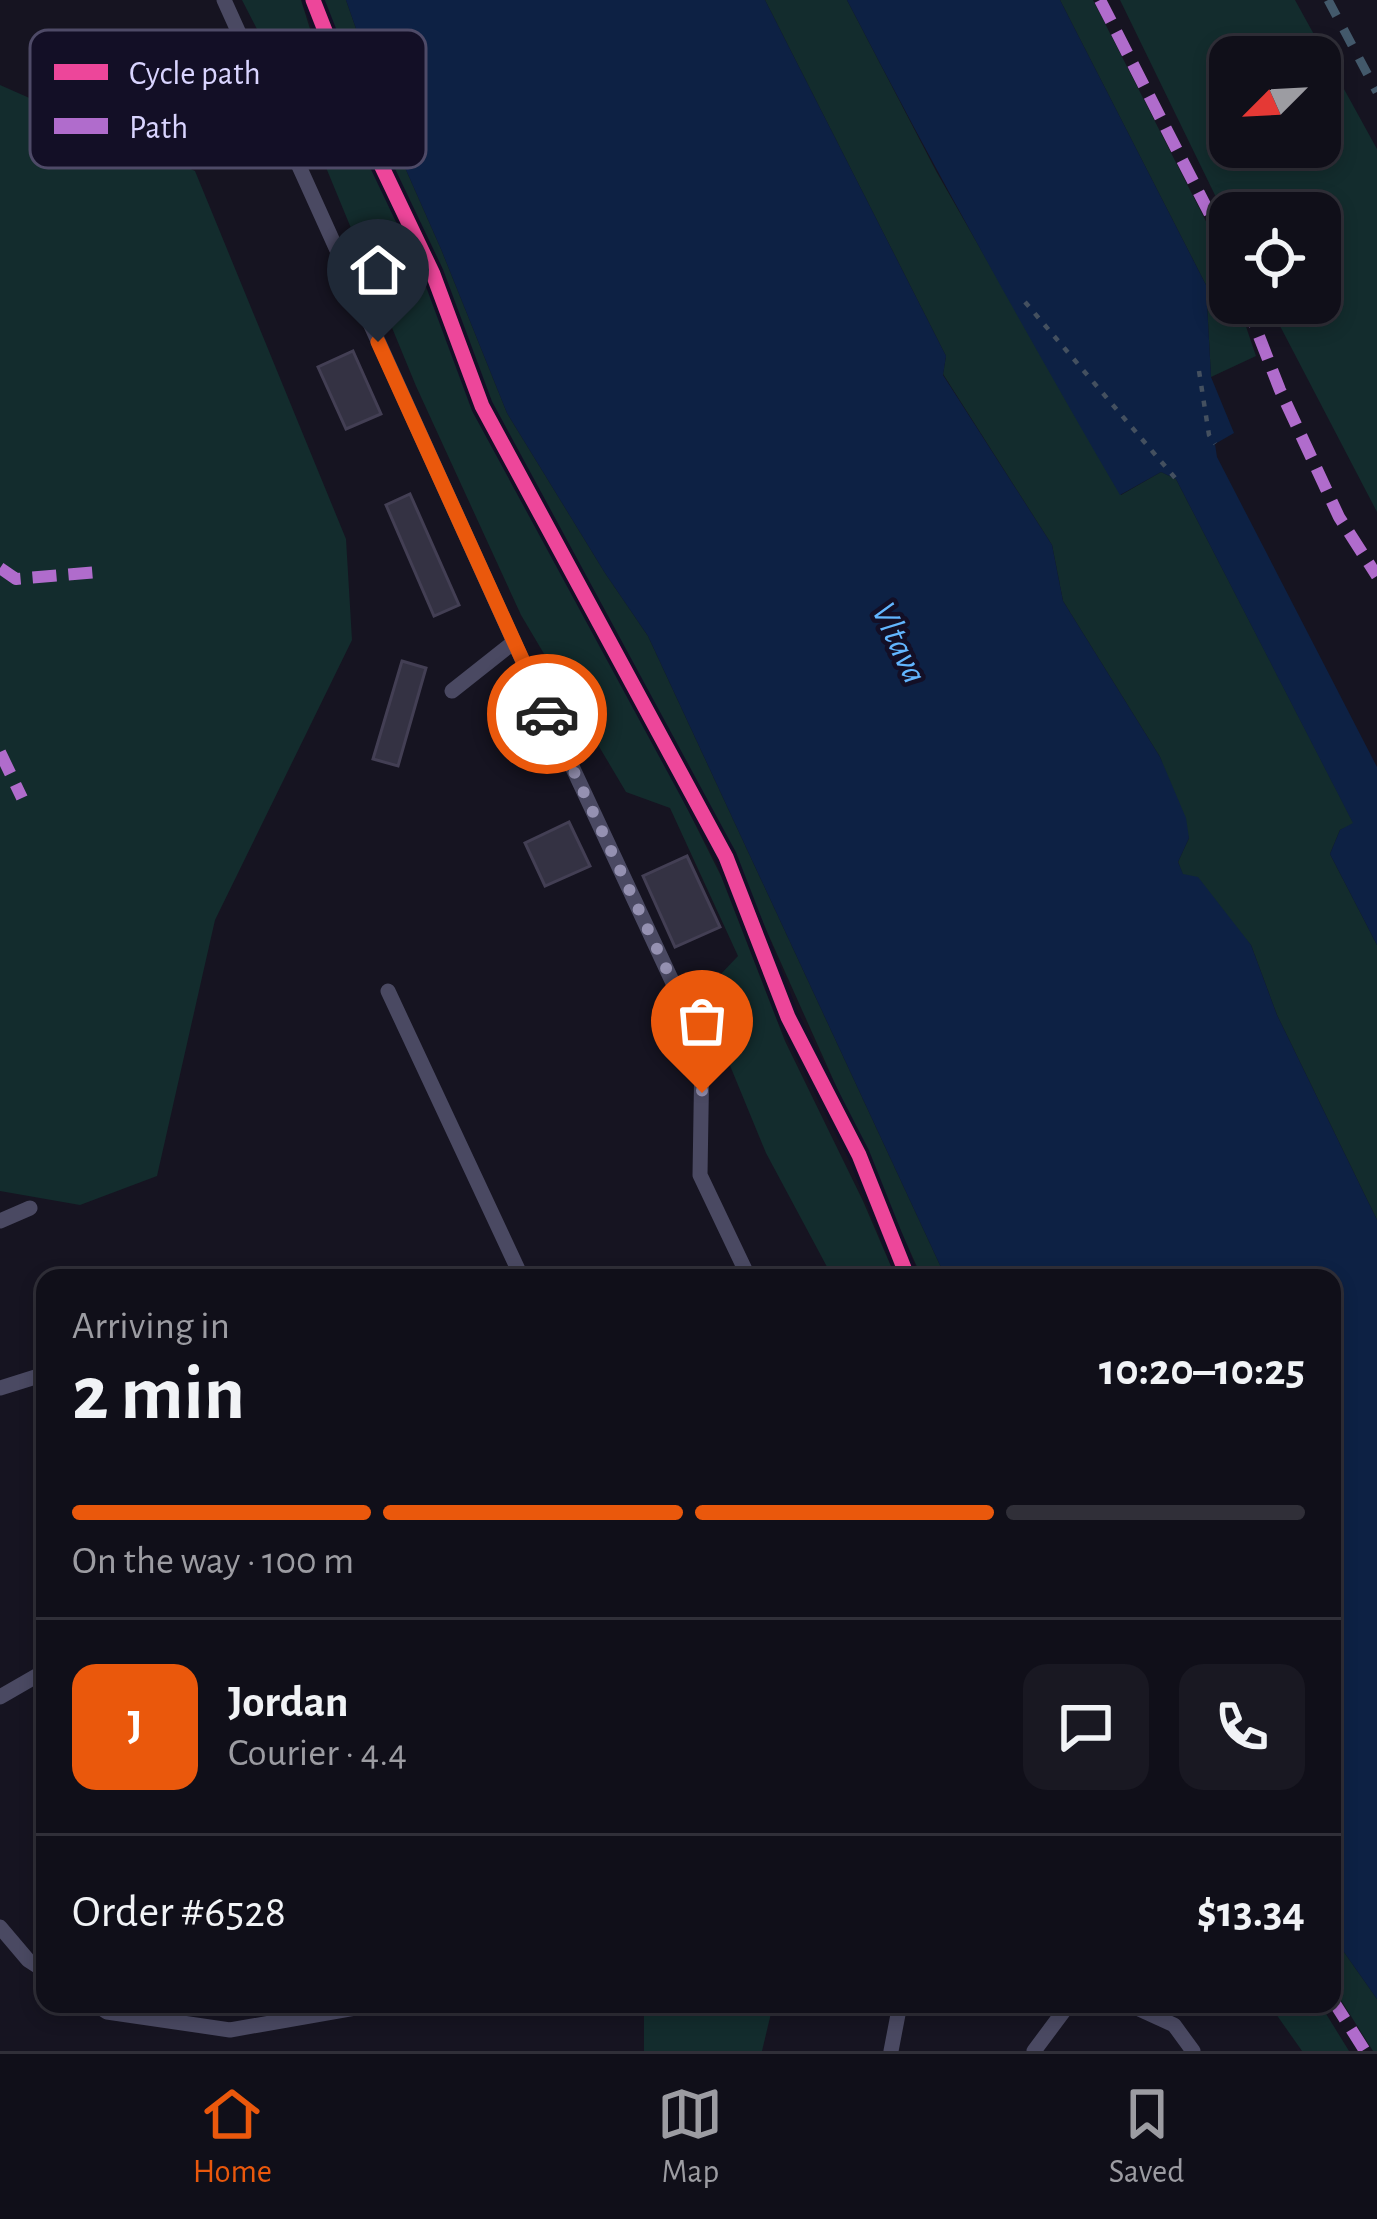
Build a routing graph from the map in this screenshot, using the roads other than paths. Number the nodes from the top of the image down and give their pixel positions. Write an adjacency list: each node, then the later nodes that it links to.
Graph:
1 (224, 0): 2 (lane)
2 (238, 30)
3 (300, 168): 4 (lane)
4 (514, 642): 5 (lane); 10 (lane)
5 (452, 691)
6 (388, 991): 9 (lane)
7 (30, 1208): 8 (lane)
8 (0, 1221)
9 (518, 1269)
10 (745, 1269)
11 (36, 1377): 12 (lane)
12 (0, 1388)
13 (36, 1676): 14 (lane)
14 (0, 1696)
15 (0, 1927): 16 (lane)
16 (36, 1966)
17 (114, 2013): 18 (lane)
18 (327, 2013)
19 (898, 2013): 22 (lane)
20 (1063, 2013): 23 (lane)
21 (1148, 2013): 24 (lane)
22 (892, 2051)
23 (1034, 2051)
24 (1193, 2051)

